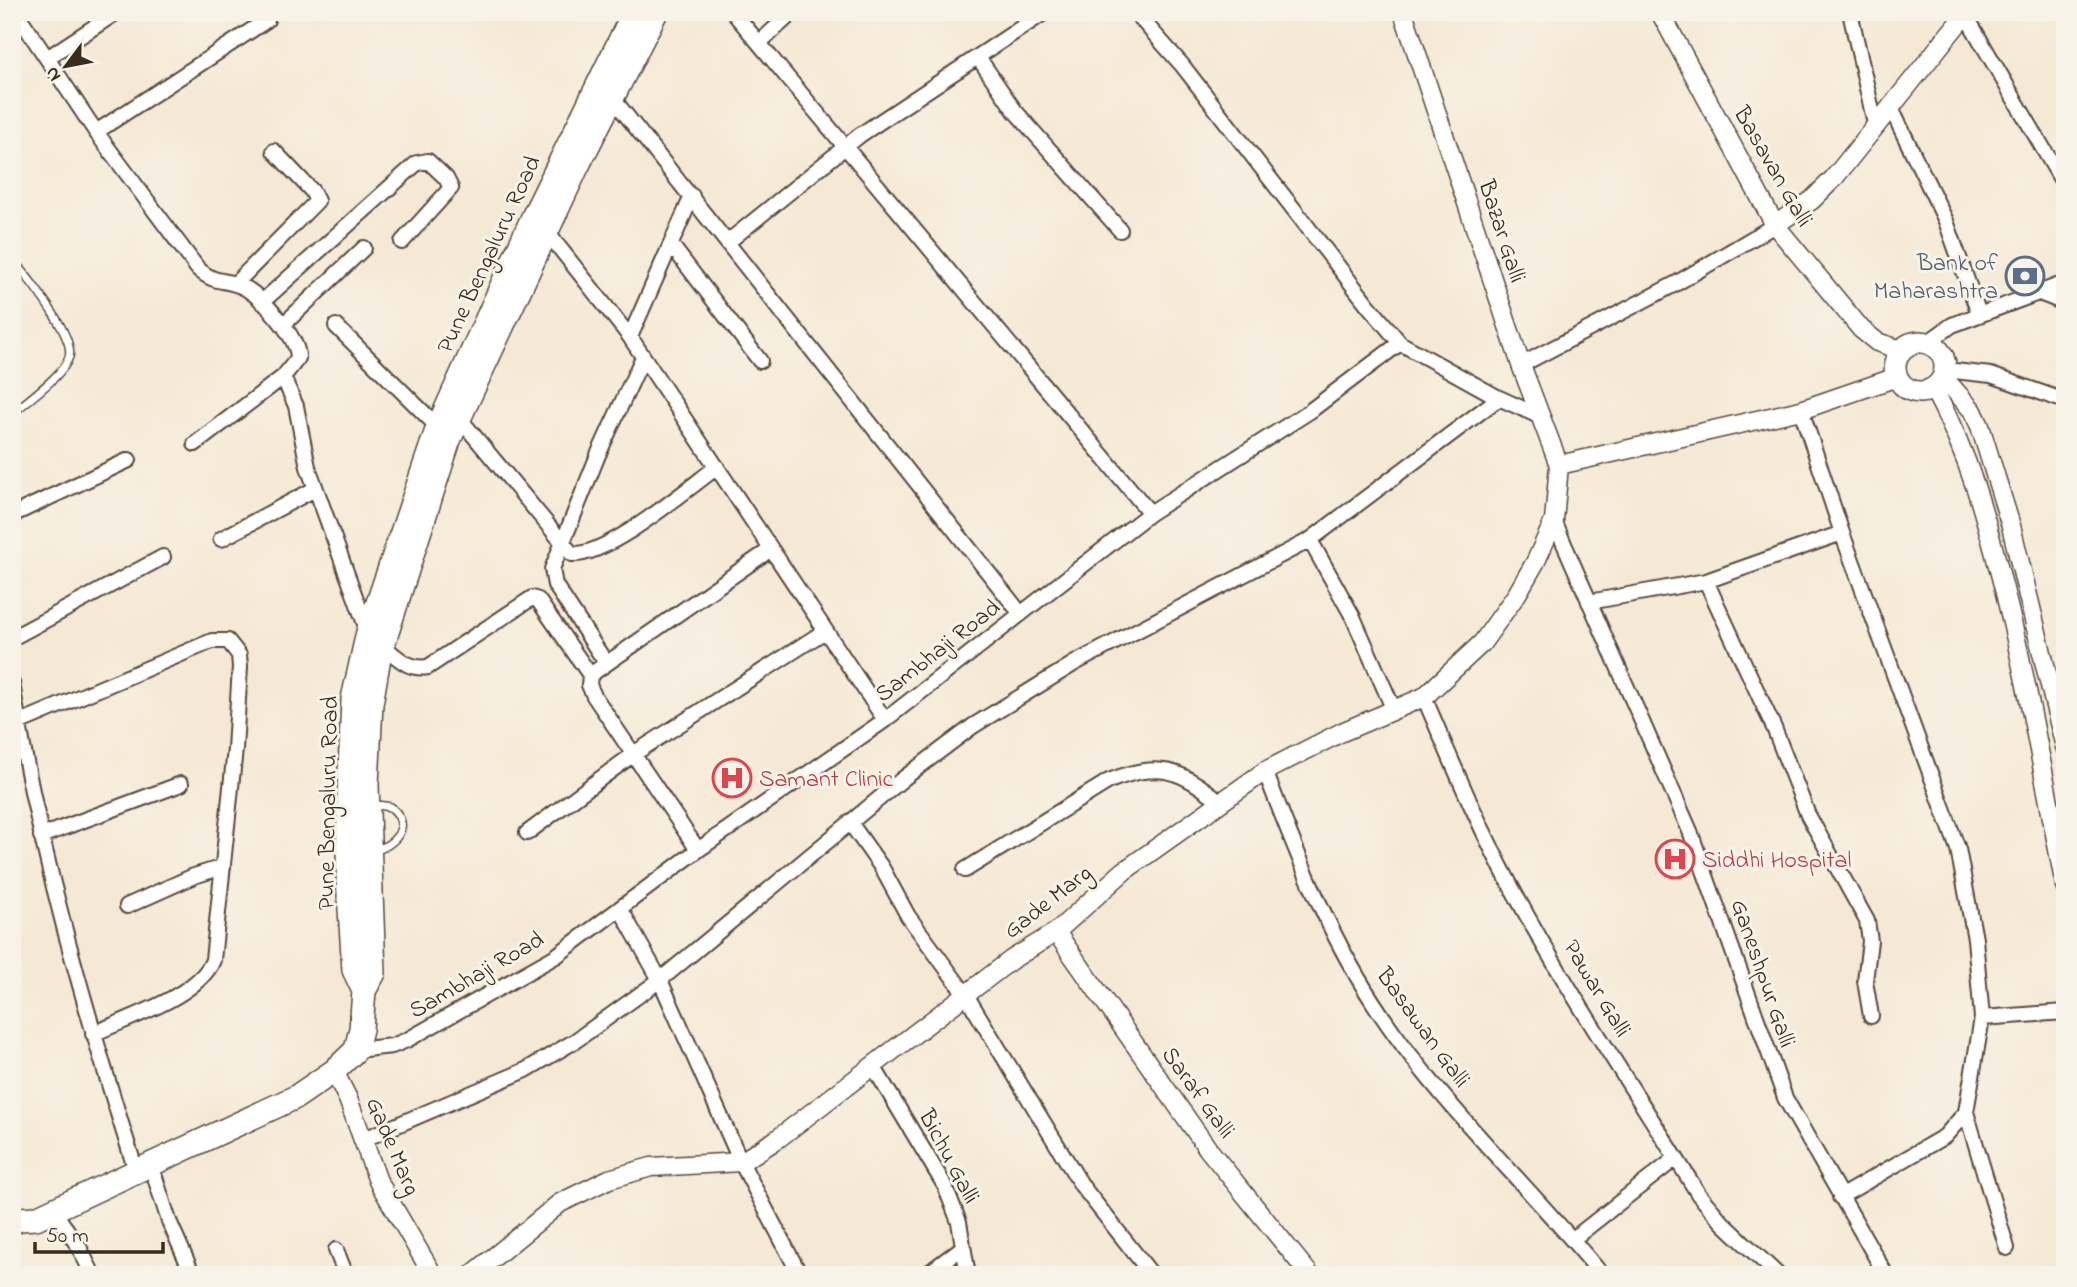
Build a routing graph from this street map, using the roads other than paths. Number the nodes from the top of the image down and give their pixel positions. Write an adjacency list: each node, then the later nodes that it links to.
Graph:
1 (16, 12): 16 (street)
2 (117, 12): 16 (street)
3 (634, 12): 25 (main road, Pune Bengaluru Road)
4 (656, 12): 17 (main road)
5 (733, 12): 14 (street)
6 (793, 12): 14 (street)
7 (1045, 12): 15 (street)
8 (1135, 12): 42 (street)
9 (1404, 12): 47 (street, Bazar Galli)
10 (1660, 12): 26 (street, Basavan Galli)
11 (1850, 12): 19 (street)
12 (1966, 13): 18 (street); 23 (street)
13 (267, 20): 20 (street)
14 (760, 42): 21 (street)
15 (978, 57): 21 (street); 27 (street)
16 (47, 58): 20 (street)
17 (611, 96): 24 (street); 25 (main road)
18 (1890, 106): 19 (street); 38 (street)
19 (1875, 124): 26 (street)
20 (96, 132): 34 (street)
21 (847, 148): 28 (street); 63 (street)
22 (274, 151): 34 (street)
23 (2065, 186)
24 (692, 196): 28 (street); 30 (street)
25 (539, 223): 41 (street); 56 (main road); 57 (main road, Pune Bengaluru Road)
26 (1775, 225): 44 (street, Basavan Galli); 47 (street)
27 (1120, 230)
28 (729, 241): 74 (street)
29 (402, 242): 36 (street)
30 (672, 246): 41 (street); 46 (street)
31 (364, 248): 39 (street)
32 (12, 257): 54 (lane)
33 (2065, 283): 35 (street)
34 (235, 284): 36 (street)
35 (2037, 292): 37 (street); 38 (street)
36 (262, 302): 39 (street)
37 (2065, 303)
38 (1979, 314): 43 (street)
39 (283, 325): 48 (street)
40 (336, 326): 57 (street)
41 (630, 337): 45 (street)
42 (1401, 343): 51 (street); 63 (street, Sambhaji Road)
43 (1927, 343): 44 (main road); 50 (main road)
44 (1901, 350): 49 (main road)
45 (643, 357): 61 (street); 69 (street)
46 (760, 361)
47 (1521, 365): 55 (street, Bazar Galli)
48 (283, 377): 58 (street); 62 (street)
49 (1897, 377): 50 (main road); 53 (street)
50 (1940, 378): 52 (street); 85 (street); 99 (street)
51 (1499, 398): 55 (street); 68 (street)
52 (2065, 401)
53 (1801, 410): 60 (street); 66 (street)
54 (12, 414)
55 (1539, 416): 60 (street, Bazar Galli)
56 (460, 419): 69 (street); 77 (main road)
57 (438, 426): 77 (main road, Pune Bengaluru Road)
58 (195, 444)
59 (129, 460): 64 (street)
60 (1559, 465): 65 (street, Gade Marg)
61 (717, 467): 69 (street); 70 (street)
62 (315, 489): 67 (street); 77 (street)
63 (1150, 513): 74 (street, Sambhaji Road)
64 (12, 515)
65 (1554, 521): 73 (street, Ganeshpur Galli); 81 (street, Gade Marg)
66 (1842, 533): 72 (street); 108 (street)
67 (221, 539)
68 (1310, 540): 82 (street); 92 (street)
69 (563, 544): 78 (street)
70 (771, 549): 75 (street); 78 (street)
71 (163, 557): 76 (street)
72 (1706, 581): 73 (street); 107 (street)
73 (1589, 602): 118 (street, Ganeshpur Galli)
74 (1021, 614): 83 (street, Sambhaji Road)
75 (825, 631): 83 (street); 86 (street)
76 (12, 638)
77 (375, 639): 79 (street); 91 (main road); 104 (main road, Pune Bengaluru Road)
78 (606, 663): 79 (street)
79 (590, 675): 86 (street)
80 (12, 683): 84 (street)
81 (1424, 697): 82 (street, Gade Marg); 115 (street, Pawar Galli)
82 (1393, 708): 87 (street, Gade Marg)
83 (885, 720): 95 (street, Sambhaji Road)
84 (19, 723): 88 (street); 97 (street)
85 (2065, 747)
86 (635, 753): 93 (street); 95 (street)
87 (1265, 771): 90 (street, Gade Marg); 121 (street, Basawan Galli)
88 (19, 772): 94 (street)
89 (181, 784): 94 (street)
90 (1221, 802): 98 (street); 102 (street, Gade Marg)
91 (366, 804): 96 (main road); 96 (lane)
92 (851, 824): 103 (street); 105 (street)
93 (527, 833)
94 (41, 836): 109 (street)
95 (698, 850): 101 (street, Sambhaji Road)
96 (367, 853): 104 (main road)
97 (223, 867): 100 (street); 109 (street)
98 (965, 870)
99 (2065, 886)
100 (127, 906)
101 (620, 908): 103 (street); 110 (street, Sambhaji Road)
102 (1056, 932): 105 (street, Gade Marg); 135 (street, Saraf Galli)
103 (660, 980): 114 (street); 116 (street)
104 (364, 991): 110 (main road, Pune Bengaluru Road)
105 (966, 995): 111 (street, Gade Marg); 134 (street)
106 (2065, 1012): 108 (street)
107 (1871, 1016)
108 (1982, 1018): 113 (street)
109 (93, 1034): 117 (street)
110 (356, 1050): 112 (main road)
111 (873, 1066): 116 (street, Gade Marg); 123 (street, Bichu Galli)
112 (334, 1071): 114 (street, Gade Marg); 117 (main road)
113 (1966, 1112): 118 (street); 124 (street)
114 (362, 1140): 130 (street, Gade Marg)
115 (1676, 1158): 121 (street); 137 (street, Pawar Galli)
116 (741, 1162): 126 (street, Gade Marg); 131 (street)
117 (143, 1168): 119 (main road); 128 (street)
118 (1840, 1197): 138 (street, Ganeshpur Galli)
119 (44, 1213): 120 (main road); 122 (main road); 127 (street)
120 (12, 1223)
121 (1573, 1239): 136 (street, Basawan Galli)
122 (12, 1240)
123 (963, 1247): 132 (street); 133 (street, Bichu Galli)
124 (2007, 1248)
125 (336, 1250): 129 (street)
126 (478, 1273)
127 (93, 1275)
128 (193, 1275)
129 (346, 1275)
130 (433, 1275)
131 (800, 1275)
132 (926, 1275)
133 (968, 1275)
134 (1153, 1275)
135 (1310, 1275)
136 (1602, 1275)
137 (1778, 1275)
138 (1886, 1275)

